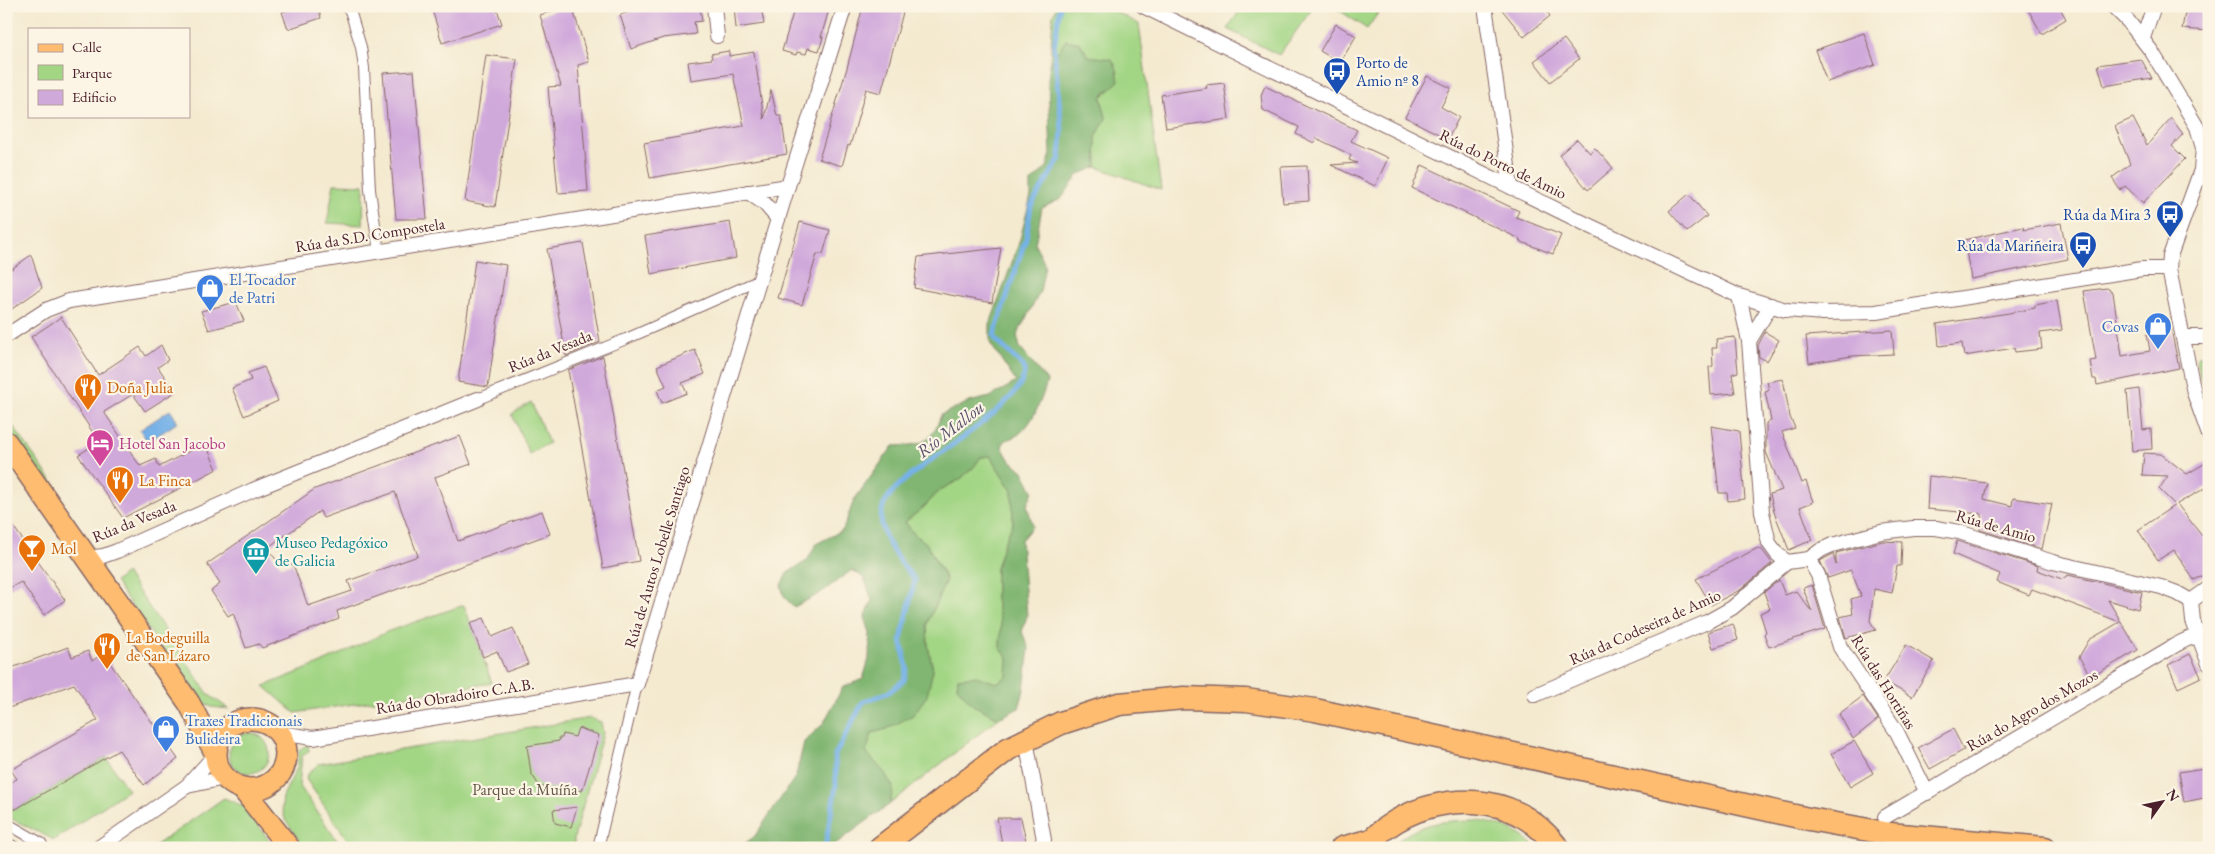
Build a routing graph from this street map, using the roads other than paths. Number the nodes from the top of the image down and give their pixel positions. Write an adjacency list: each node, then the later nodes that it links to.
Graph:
1 (714, 6): 8 (street)
2 (845, 6): 10 (street)
3 (1143, 6): 11 (street, Rúa do Porto de Amio)
4 (1485, 6): 11 (street)
5 (2113, 6): 9 (street)
6 (2154, 6): 9 (street)
7 (349, 7): 14 (street)
8 (718, 36)
9 (2142, 38): 15 (street)
10 (788, 186): 12 (street, Rúa da S.D. Compostela); 13 (street)
11 (1511, 187): 17 (street, Rúa do Porto de Amio)
12 (748, 192): 13 (street); 14 (street, Rúa da S.D. Compostela)
13 (778, 219): 16 (street)
14 (379, 252): 19 (street, Rúa da S.D. Compostela)
15 (2169, 268): 18 (street); 20 (street)
16 (760, 280): 23 (street, Rúa da Vesada); 33 (street, Rúa de Autos Lobelle Santiago)
17 (1739, 296): 18 (street); 22 (street)
18 (1771, 305): 22 (street)
19 (6, 336)
20 (2183, 337): 21 (street); 24 (street)
21 (2209, 337)
22 (1749, 342): 28 (street)
23 (478, 399): 26 (street, Rúa da Vesada)
24 (2209, 435)
25 (6, 442): 26 (main road)
26 (87, 558): 35 (main road)
27 (1809, 559): 28 (street, Rúa de Amio); 30 (street, Rúa de Amio); 43 (street, Rúa das Hortiñas)
28 (1787, 562): 34 (street, Rúa da Codeseira de Amio)
29 (2209, 588): 30 (street)
30 (2191, 601): 31 (street)
31 (2203, 639): 32 (street); 43 (street, Rúa do Agro dos Mozos)
32 (2209, 664)
33 (637, 684): 37 (street, Rúa do Obradoiro C.A.B.); 52 (street, Rúa de Autos Lobelle Santiago)
34 (1535, 696)
35 (189, 703): 36 (main road); 39 (main road)
36 (234, 722): 37 (main road); 39 (main road)
37 (280, 733): 40 (main road)
38 (1026, 740): 53 (highway); 54 (street); 57 (highway)
39 (215, 753): 41 (main road); 42 (street)
40 (275, 780): 41 (main road); 47 (main road)
41 (234, 783): 42 (street); 47 (main road)
42 (187, 786): 51 (street)
43 (1927, 793): 44 (street, Rúa do Agro dos Mozos)
44 (1885, 817)
45 (6, 823): 50 (street)
46 (6, 842): 49 (street)
47 (287, 844)
48 (1368, 844): 55 (highway); 56 (highway)
49 (16, 848)
50 (44, 848)
51 (98, 848)
52 (598, 848)
53 (880, 848)
54 (1039, 848)
55 (1342, 848)
56 (1558, 848)
57 (2045, 848)

